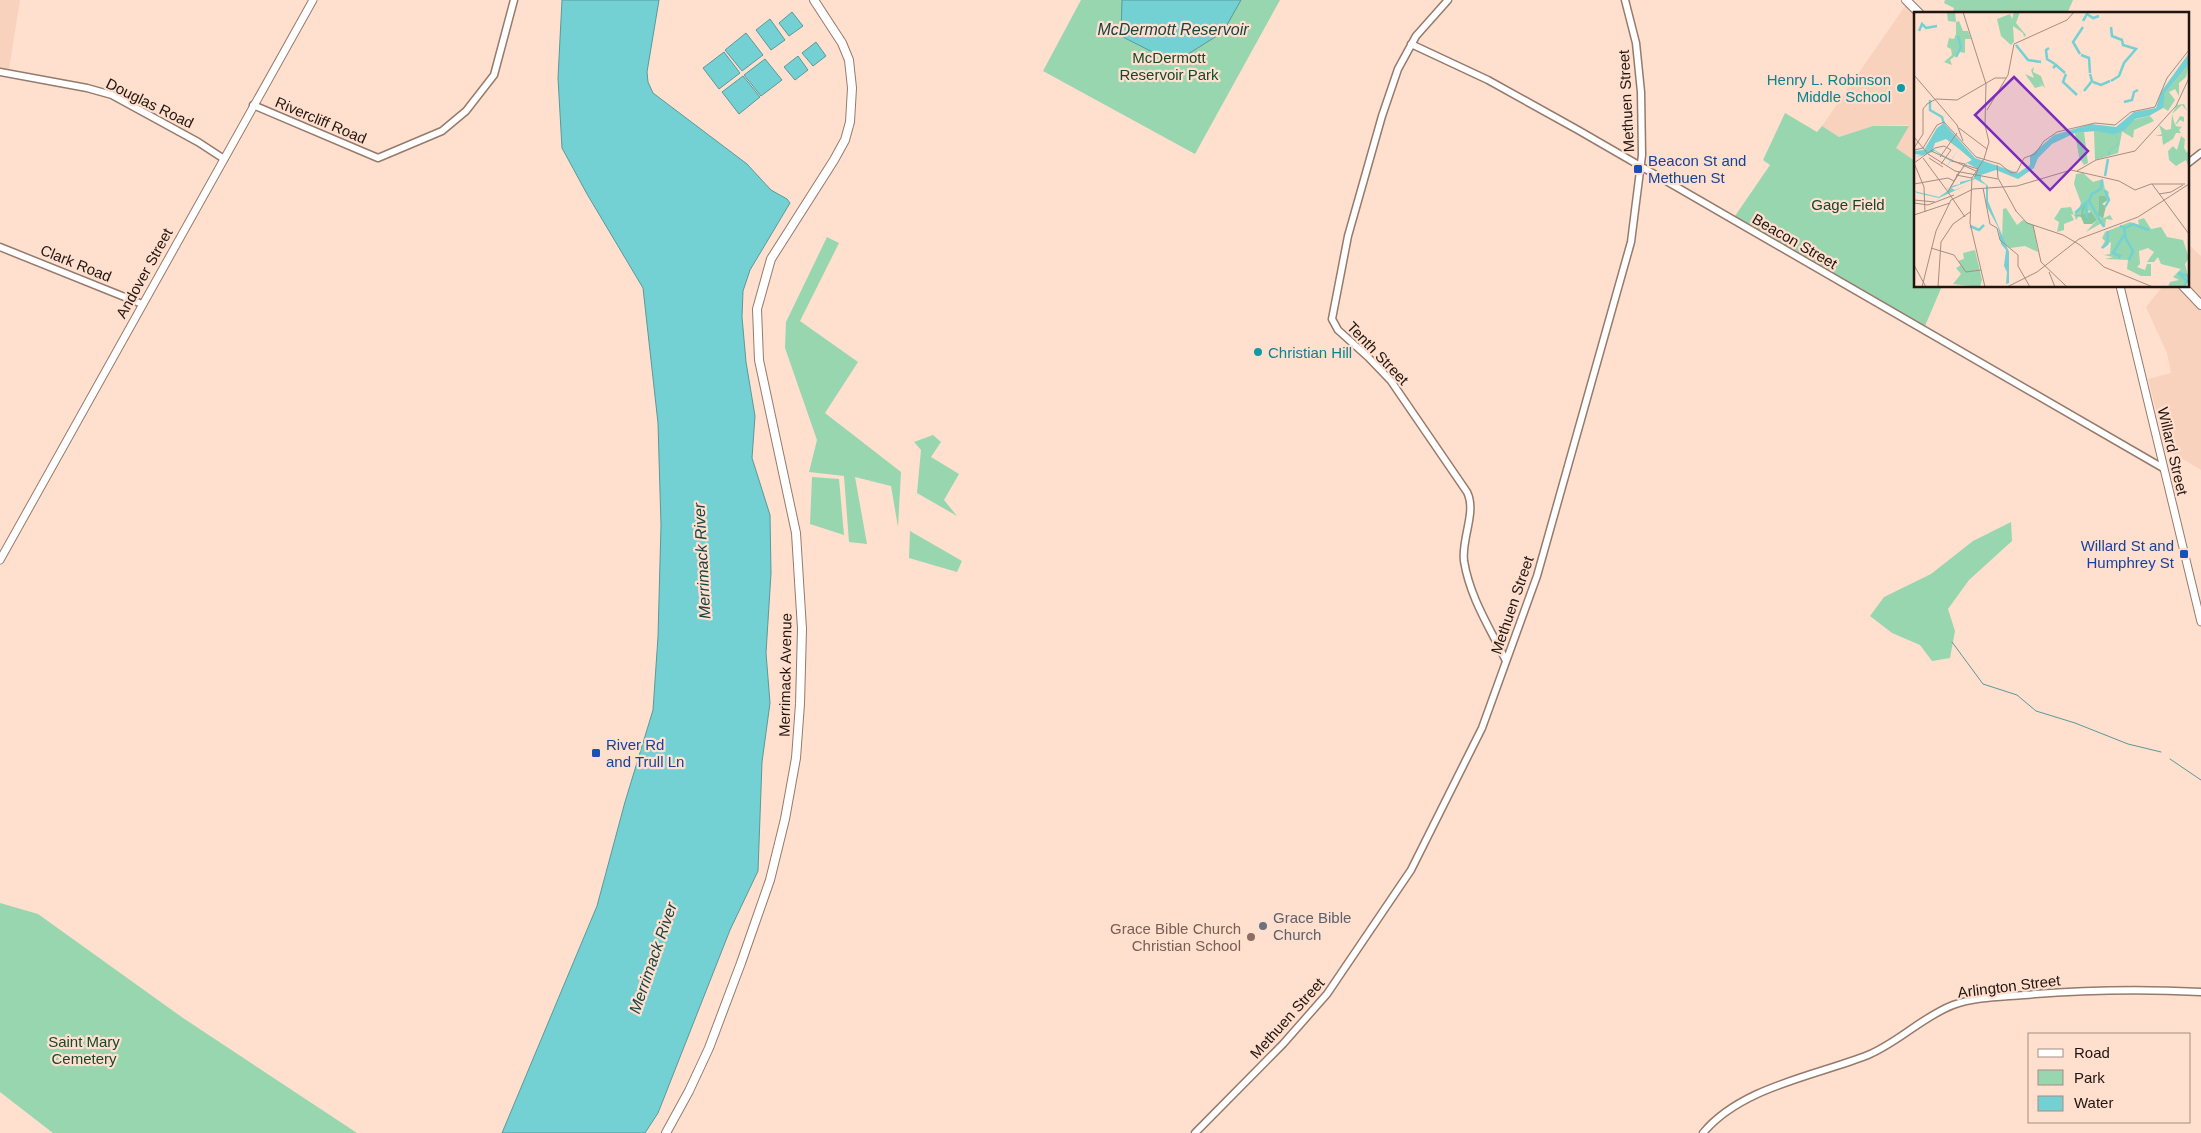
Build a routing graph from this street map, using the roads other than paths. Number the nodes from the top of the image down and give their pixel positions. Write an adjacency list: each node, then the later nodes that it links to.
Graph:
1 (313, 0): 10 (main road, Andover Street)
2 (514, 0): 10 (street, Rivercliff Road)
3 (814, 0): 25 (main road, Merrimack Avenue)
4 (1448, 0): 8 (street, Tenth Street)
5 (1625, 0): 14 (street, Methuen Street)
6 (1906, 0): 7 (main road)
7 (1918, 12)
8 (1411, 44): 14 (street, Beacon Street); 23 (street, Tenth Street)
9 (0, 72): 12 (street, Douglas Road)
10 (253, 105): 12 (main road, Andover Street)
11 (2201, 153): 13 (street)
12 (224, 159): 18 (main road, Andover Street)
13 (2188, 163)
14 (1641, 166): 20 (street, Beacon Street); 23 (street, Methuen Street)
15 (0, 247): 18 (street, Clark Road)
16 (2120, 288): 20 (main road, Willard Street)
17 (2185, 288): 19 (main road)
18 (142, 304): 21 (main road, Andover Street)
19 (2201, 305)
20 (2163, 468): 22 (main road, Willard Street)
21 (0, 560)
22 (2201, 622)
23 (1506, 661): 26 (street, Methuen Street)
24 (2201, 992): 27 (street, Arlington Street)
25 (666, 1133)
26 (1195, 1133)
27 (1704, 1133)

